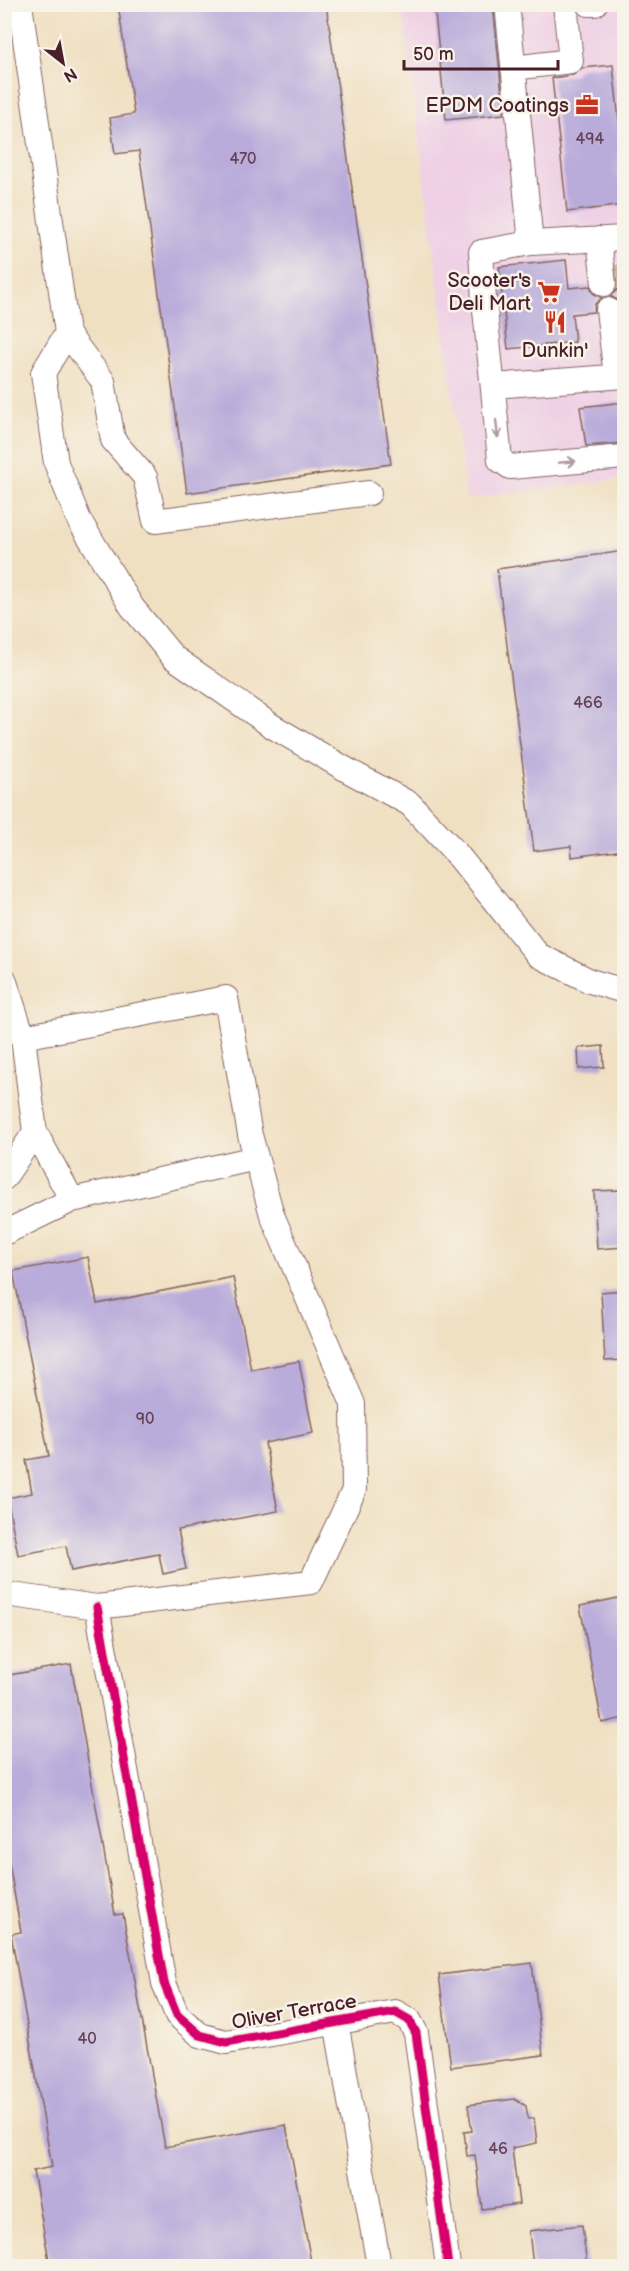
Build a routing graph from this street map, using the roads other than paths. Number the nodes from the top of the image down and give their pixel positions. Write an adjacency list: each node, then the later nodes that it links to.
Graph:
1 (20, 4): 12 (street)
2 (507, 4): 6 (street)
3 (565, 4): 6 (street)
4 (589, 4): 5 (street)
5 (596, 4)
6 (513, 68): 9 (street)
7 (624, 238): 8 (street)
8 (589, 240): 9 (street); 10 (street); 13 (street)
9 (531, 243): 13 (street)
10 (608, 280)
11 (612, 317): 14 (street)
12 (67, 333): 17 (street); 19 (street)
13 (489, 357): 15 (street)
14 (620, 376): 15 (street)
15 (493, 386): 16 (street, one-way to 16)
16 (624, 458)
17 (369, 494)
18 (4, 979): 20 (street)
19 (624, 991)
20 (24, 1037): 21 (street); 22 (street)
21 (35, 1132): 23 (street); 24 (street)
22 (256, 1158): 24 (street); 27 (street)
23 (4, 1178)
24 (72, 1200): 25 (street)
25 (4, 1233)
26 (4, 1592): 27 (street)
27 (97, 1607): 28 (street, Oliver Terrace)
28 (336, 2022): 29 (street); 30 (street, Oliver Terrace)
29 (379, 2266)
30 (448, 2266)

